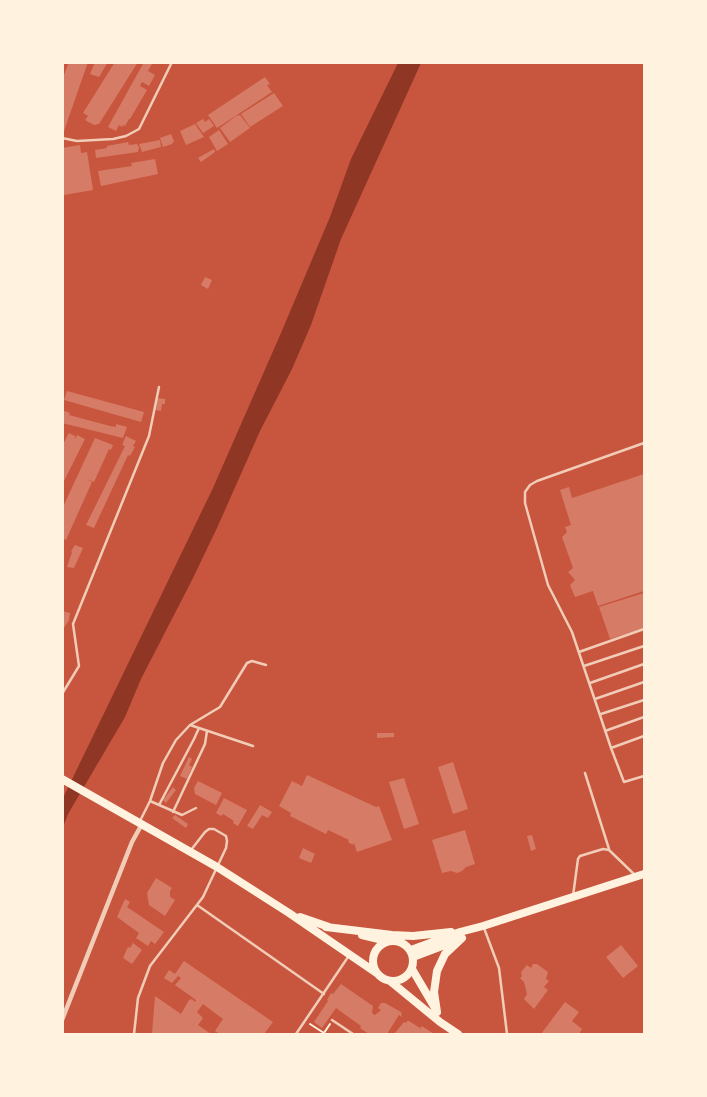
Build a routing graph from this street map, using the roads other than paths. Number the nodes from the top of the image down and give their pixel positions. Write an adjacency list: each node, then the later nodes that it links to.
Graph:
1 (172, 62): 2 (lane)
2 (62, 138)
3 (159, 387): 13 (lane)
4 (644, 443): 7 (lane)
5 (644, 629): 7 (lane)
6 (644, 646): 10 (lane)
7 (579, 652): 10 (lane)
8 (644, 664): 12 (lane)
9 (266, 665): 18 (lane)
10 (584, 666): 12 (lane)
11 (644, 682): 14 (lane)
12 (590, 683): 14 (lane)
13 (62, 694)
14 (595, 699): 16 (lane)
15 (644, 700): 16 (lane)
16 (600, 714): 21 (lane)
17 (644, 717): 21 (lane)
18 (190, 725): 19 (lane); 28 (lane)
19 (199, 728): 20 (lane); 29 (lane)
20 (207, 731): 23 (lane); 31 (lane)
21 (605, 731): 24 (lane)
22 (644, 736): 24 (lane)
23 (252, 746)
24 (611, 748): 26 (lane)
25 (584, 773): 33 (lane)
26 (644, 776)
27 (62, 779): 32 (main road)
28 (150, 801): 29 (lane); 32 (lane)
29 (159, 805): 31 (lane)
30 (196, 808): 31 (lane)
31 (173, 812)
32 (141, 823): 34 (main road); 51 (street)
33 (609, 850): 36 (lane); 37 (lane)
34 (190, 851): 35 (main road); 35 (lane)
35 (217, 867): 38 (lane); 39 (main road)
36 (641, 876): 37 (main road)
37 (573, 898): 41 (main road)
38 (197, 904): 49 (lane); 54 (lane)
39 (289, 913): 40 (main road); 45 (main road)
40 (326, 926): 42 (main road); 43 (main road)
41 (483, 926): 42 (main road); 58 (lane)
42 (461, 935): 44 (main road); 50 (main road)
43 (387, 941): 44 (main road); 47 (main road)
44 (412, 954): 46 (main road)
45 (350, 955): 47 (main road); 49 (lane)
46 (412, 969): 48 (main road); 50 (main road)
47 (378, 974): 48 (main road)
48 (390, 981): 53 (main road)
49 (324, 994): 55 (lane)
50 (437, 1012): 53 (main road)
51 (62, 1020)
52 (332, 1020): 56 (lane)
53 (440, 1022): 57 (main road)
54 (134, 1034)
55 (296, 1034)
56 (353, 1034)
57 (458, 1034)
58 (507, 1034)

